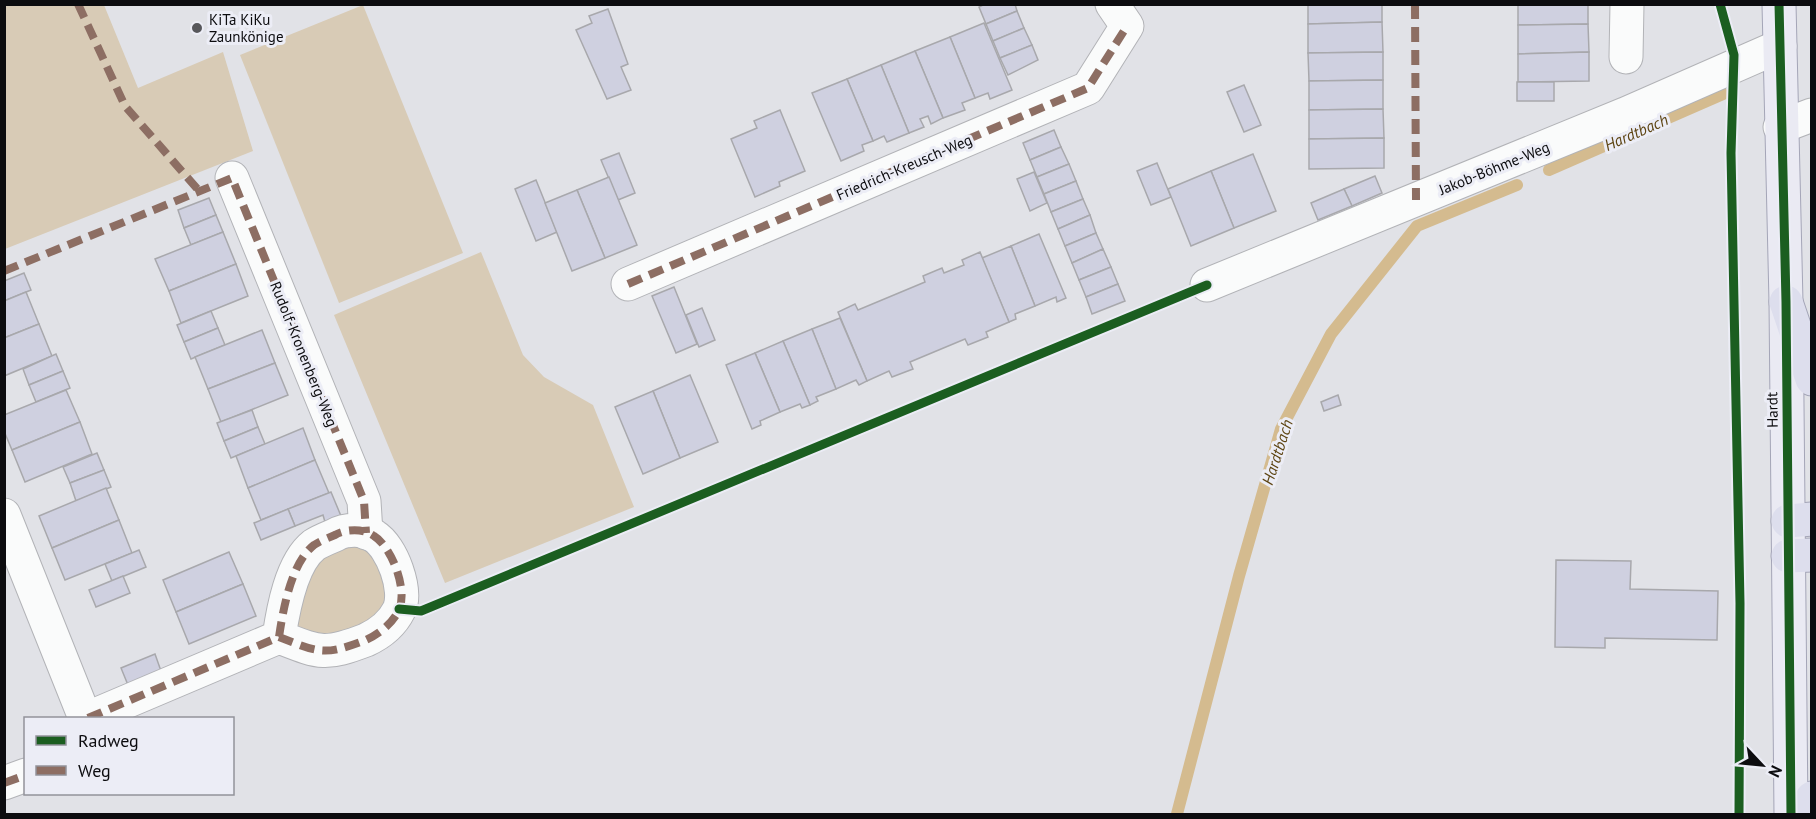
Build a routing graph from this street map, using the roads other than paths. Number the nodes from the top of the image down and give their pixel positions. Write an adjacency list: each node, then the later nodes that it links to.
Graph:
1 (1112, 4): 9 (street, Friedrich-Kreusch-Weg)
2 (1627, 4): 5 (street)
3 (1779, 4): 4 (main road, Hardt)
4 (1780, 46): 7 (main road, Hardt); 10 (street, Jakob-Böhme-Weg)
5 (1626, 57)
6 (1812, 115): 7 (street)
7 (1780, 127): 11 (main road, Hardt)
8 (232, 178): 15 (street, Rudolf-Kronenberg-Weg)
9 (628, 284)
10 (1207, 285)
11 (1786, 302): 12 (highway); 14 (main road, Hardt)
12 (1812, 379)
13 (4, 515): 18 (street)
14 (1800, 520): 16 (main road, Hardt)
15 (366, 533): 17 (street); 17 (street)
16 (1800, 556): 23 (main road, Hardt)
17 (279, 637): 19 (street)
18 (86, 717)
19 (88, 717)
20 (24, 776): 21 (street)
21 (4, 783)
22 (1812, 798): 24 (highway)
23 (1791, 814)
24 (1807, 814)

